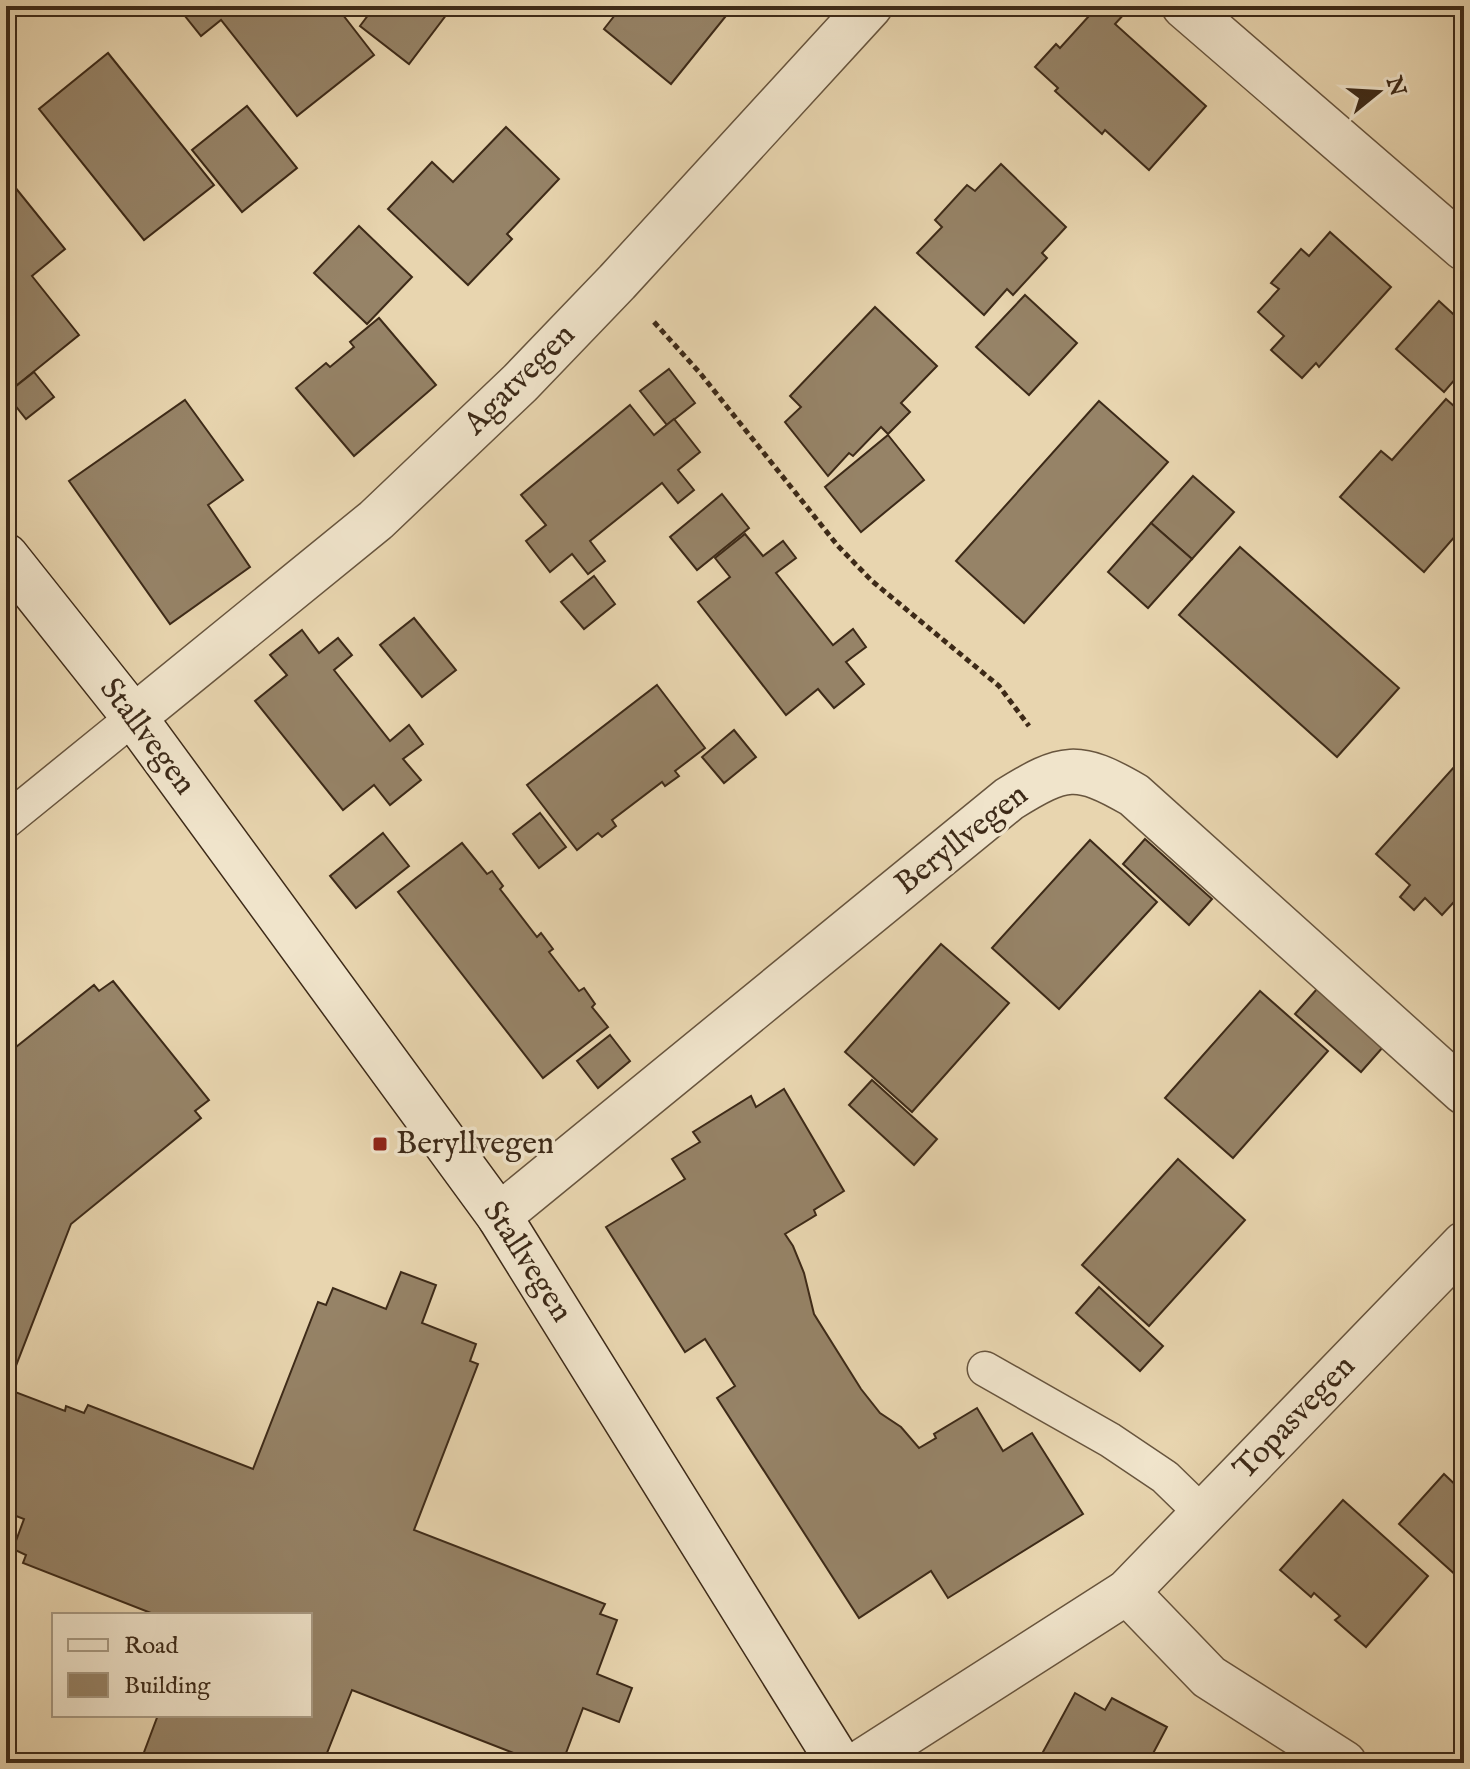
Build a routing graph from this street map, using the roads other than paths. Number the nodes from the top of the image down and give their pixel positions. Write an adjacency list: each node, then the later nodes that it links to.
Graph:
1 (870, 6): 5 (street, Agatvegen)
2 (1184, 6): 3 (street)
3 (1464, 248)
4 (6, 556): 5 (street, Stallvegen)
5 (134, 717): 6 (lane); 8 (street, Stallvegen)
6 (6, 821)
7 (1464, 1092): 8 (street, Beryllvegen)
8 (499, 1216): 13 (street, Stallvegen)
9 (1464, 1244): 11 (street, Topasvegen)
10 (985, 1369): 11 (lane)
11 (1203, 1514): 12 (street, Topasvegen)
12 (1127, 1592): 14 (street, Topasvegen); 15 (street)
13 (839, 1763)
14 (860, 1763)
15 (1344, 1763)

